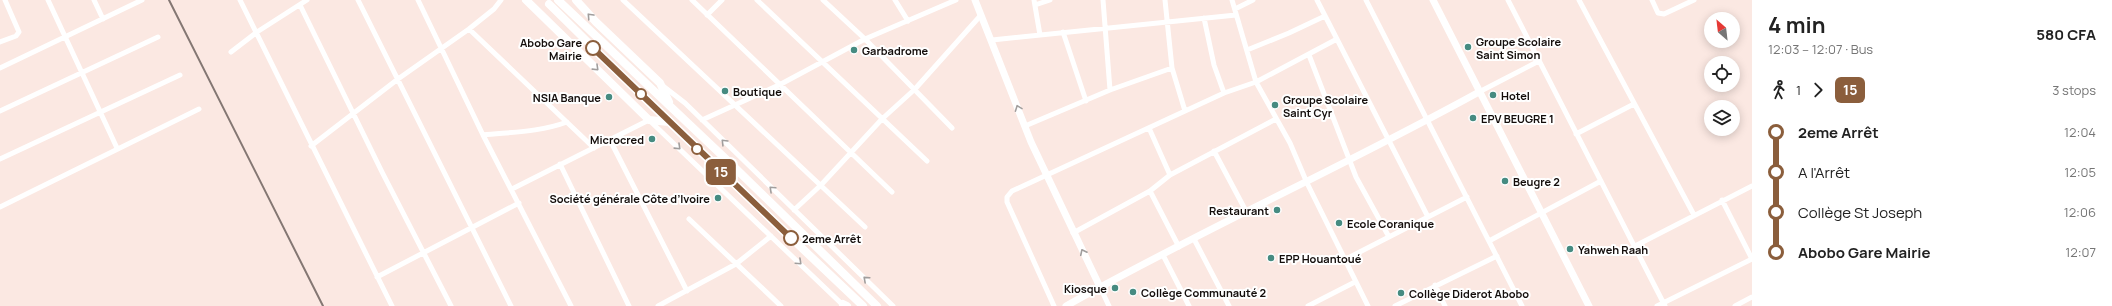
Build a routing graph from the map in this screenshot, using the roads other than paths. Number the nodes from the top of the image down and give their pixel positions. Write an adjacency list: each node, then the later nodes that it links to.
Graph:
1 (5, 0): 55 (street)
2 (48, 0): 50 (street)
3 (94, 0): 42 (street)
4 (142, 0): 42 (street)
5 (240, 0): 47 (street)
6 (306, 0): 35 (street)
7 (358, 0): 66 (street)
8 (418, 0): 56 (street)
9 (502, 0): 46 (street)
10 (526, 0): 85 (main road, one-way to 85)
11 (558, 0): 77 (main road)
12 (576, 0): 68 (main road, one-way to 12)
13 (623, 0): 75 (street)
14 (692, 0): 37 (street)
15 (722, 0): 37 (street)
16 (823, 0): 52 (street)
17 (895, 0): 43 (street)
18 (956, 0): 43 (street)
19 (975, 0): 38 (street)
20 (1050, 0): 33 (street)
21 (1103, 0): 45 (street)
22 (1165, 0): 44 (street)
23 (1232, 0): 36 (street)
24 (1253, 0): 36 (street)
25 (1317, 0): 40 (street)
26 (1366, 0): 87 (street)
27 (1433, 0): 72 (street)
28 (1508, 0): 60 (street)
29 (1579, 0): 76 (street)
30 (1652, 0): 31 (street)
31 (1694, 0)
32 (759, 1): 61 (street)
33 (1034, 2): 49 (street)
34 (549, 4): 89 (main road)
35 (300, 5): 47 (street); 82 (street)
36 (1235, 9): 39 (street)
37 (707, 15): 69 (street)
38 (981, 15): 54 (street); 70 (street)
39 (1236, 15): 41 (street); 57 (street)
40 (1325, 16): 53 (street); 57 (street)
41 (1204, 18): 44 (street); 73 (street)
42 (103, 19): 50 (street)
43 (908, 21): 52 (street)
44 (1168, 22): 45 (street); 63 (street)
45 (1106, 28): 48 (street); 71 (street)
46 (469, 29): 56 (street); 88 (street)
47 (257, 32): 58 (street); 97 (street)
48 (1063, 32): 49 (street); 74 (street)
49 (1040, 35): 54 (street)
50 (65, 37): 62 (street); 64 (street)
51 (158, 37): 64 (street)
52 (865, 39): 61 (street); 70 (street)
53 (1337, 39): 59 (street); 96 (street)
54 (992, 40): 90 (street, one-way to 54)
55 (0, 42)
56 (442, 50): 66 (street); 93 (street)
57 (1247, 50): 67 (street)
58 (231, 52)
59 (1309, 55): 67 (street); 103 (street)
60 (1539, 61): 72 (street); 94 (street)
61 (821, 63): 69 (street); 83 (street)
62 (0, 68)
63 (1172, 68): 71 (street); 80 (street)
64 (81, 73): 79 (street); 81 (street)
65 (180, 75): 81 (street)
66 (398, 79): 82 (street); 126 (street)
67 (1256, 82): 73 (street); 84 (street)
68 (660, 83): 77 (main road); 86 (street)
69 (780, 84): 75 (street); 101 (street)
70 (915, 89): 83 (street); 91 (street)
71 (1110, 90): 74 (street)
72 (1479, 92): 87 (street); 120 (street)
73 (1224, 93): 80 (street)
74 (1086, 102): 90 (street)
75 (734, 104): 86 (street); 110 (street)
76 (1634, 104): 94 (street); 122 (street)
77 (671, 106): 156 (main road)
78 (199, 109): 98 (street)
79 (0, 111)
80 (1185, 112): 92 (street)
81 (100, 113): 98 (street); 102 (street)
82 (352, 113): 97 (street); 134 (street)
83 (882, 119): 101 (street); 104 (street)
84 (1276, 119): 100 (street); 109 (street)
85 (649, 120): 89 (main road); 95 (street); 128 (street, one-way to 128)
86 (702, 120): 119 (street, one-way to 86)
87 (1426, 121): 96 (street); 115 (street)
88 (567, 122): 93 (street); 99 (street)
89 (669, 122): 155 (main road)
90 (1025, 126): 106 (street)
91 (952, 128)
92 (1149, 128): 106 (street); 107 (street)
93 (483, 134): 112 (street)
94 (1576, 134): 108 (street)
95 (610, 140): 99 (street); 144 (street)
96 (1388, 140): 103 (street); 123 (street)
97 (311, 146): 140 (street)
98 (117, 148): 118 (street)
99 (594, 148): 105 (street)
100 (1214, 151): 107 (street); 121 (street)
101 (851, 152): 110 (street); 114 (street)
102 (0, 159)
103 (1349, 159): 109 (street); 129 (street)
104 (927, 161)
105 (560, 164): 112 (street); 152 (street)
106 (1047, 174): 127 (street); 158 (street)
107 (1170, 175): 113 (street)
108 (1601, 181): 120 (street); 132 (street)
109 (1307, 183): 121 (street); 138 (street)
110 (821, 185): 119 (street); 125 (street)
111 (1752, 186): 116 (street)
112 (512, 188): 117 (street)
113 (1150, 191): 127 (street); 133 (street)
114 (892, 192)
115 (1467, 197): 123 (street); 131 (street)
116 (1722, 200): 122 (street); 137 (street)
117 (519, 203): 126 (street); 151 (street)
118 (0, 207)
119 (794, 210): 157 (street, one-way to 119)
120 (1541, 212): 131 (street); 168 (street)
121 (1247, 213): 130 (street)
122 (1694, 215): 132 (street)
123 (1428, 217): 129 (street)
124 (689, 219): 139 (street)
125 (865, 227)
126 (471, 228): 134 (street); 150 (street)
127 (1073, 233): 143 (street, one-way to 127)
128 (771, 236): 139 (street); 147 (street, one-way to 147)
129 (1388, 237): 138 (street)
130 (1194, 239): 133 (street); 162 (street)
131 (1489, 240): 136 (street)
132 (1635, 246): 146 (street)
133 (1179, 247): 135 (street)
134 (425, 253): 140 (street); 149 (street)
135 (1163, 255): 143 (street); 161 (street)
136 (1497, 256): 142 (street); 167 (street)
137 (1752, 259): 146 (street)
138 (1344, 260): 141 (street)
139 (736, 264): 144 (street); 154 (street)
140 (377, 277): 148 (street)
141 (1355, 282): 163 (street); 164 (street)
142 (1435, 285): 165 (street); 166 (street)
143 (1100, 287): 159 (street); 160 (street)
144 (687, 291): 153 (street)
145 (1752, 297): 170 (street)
146 (1664, 304): 169 (street)
147 (845, 305)
148 (392, 306)
149 (451, 306)
150 (511, 306)
151 (571, 306)
152 (629, 306)
153 (658, 306)
154 (781, 306)
155 (863, 306)
156 (878, 306)
157 (894, 306)
158 (1054, 306)
159 (1066, 306)
160 (1109, 306)
161 (1189, 306)
162 (1229, 306)
163 (1308, 306)
164 (1368, 306)
165 (1395, 306)
166 (1445, 306)
167 (1522, 306)
168 (1589, 306)
169 (1657, 306)
170 (1735, 306)

